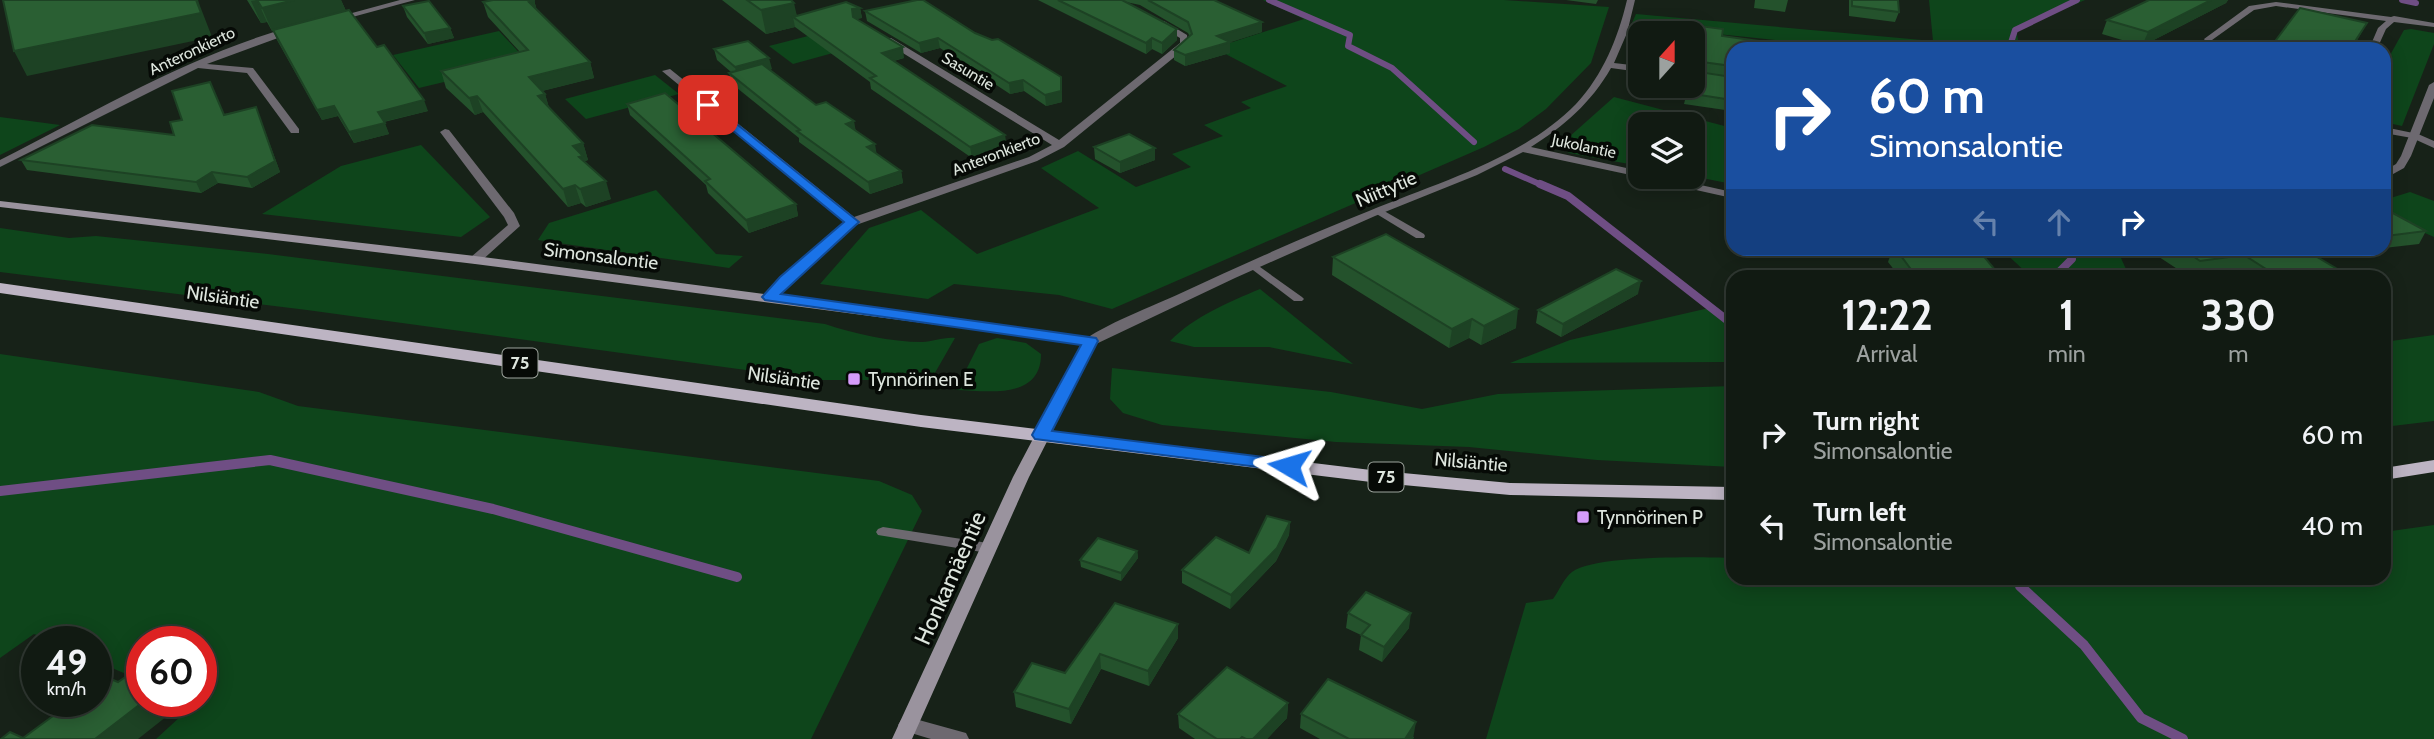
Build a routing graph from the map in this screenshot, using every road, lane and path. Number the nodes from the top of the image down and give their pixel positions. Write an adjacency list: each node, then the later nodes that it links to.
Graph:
1 (411, 0): 5 (street)
2 (1631, 0): 11 (street, Niittytie)
3 (1147, 17): 20 (street, Anteronkierto)
4 (2393, 18): 7 (lane); 9 (lane); 10 (lane)
5 (323, 21)
6 (311, 24): 12 (street, Anteronkierto)
7 (2434, 25)
8 (883, 37): 20 (street, Sasuntie)
9 (2211, 42)
10 (2376, 42)
11 (1609, 65): 13 (street); 22 (street, Niittytie)
12 (193, 66): 16 (street); 23 (street, Anteronkierto)
13 (1628, 67)
14 (667, 71): 30 (street)
15 (2434, 85): 19 (street)
16 (295, 131)
17 (2391, 131): 19 (lane)
18 (445, 132): 32 (street)
19 (2415, 136): 21 (lane); 25 (street)
20 (1060, 145): 30 (street, Anteronkierto)
21 (2434, 145)
22 (1522, 149): 24 (street, Jukolantie); 29 (street, Niittytie)
23 (0, 164)
24 (1628, 171)
25 (2391, 172)
26 (1705, 189): 27 (street)
27 (1726, 194)
28 (0, 204): 32 (street, Simonsalontie)
29 (1380, 211): 31 (lane); 33 (street, Niittytie)
30 (852, 222): 35 (street, Anteronkierto)
31 (1420, 236)
32 (475, 260): 35 (street, Simonsalontie)
33 (1253, 265): 36 (lane); 37 (street, Niittytie)
34 (0, 288): 38 (main road, Nilsiäntie / 75)
35 (770, 297): 37 (street, Simonsalontie)
36 (1298, 299)
37 (1091, 341): 38 (street)
38 (1041, 435): 41 (main road, Nilsiäntie / 75); 43 (street, Honkamäentie)
39 (2434, 466): 40 (main road)
40 (2391, 473)
41 (1726, 494)
42 (883, 532): 43 (lane)
43 (988, 548): 44 (street, Honkamäentie)
44 (905, 732): 45 (street)
45 (959, 739)

